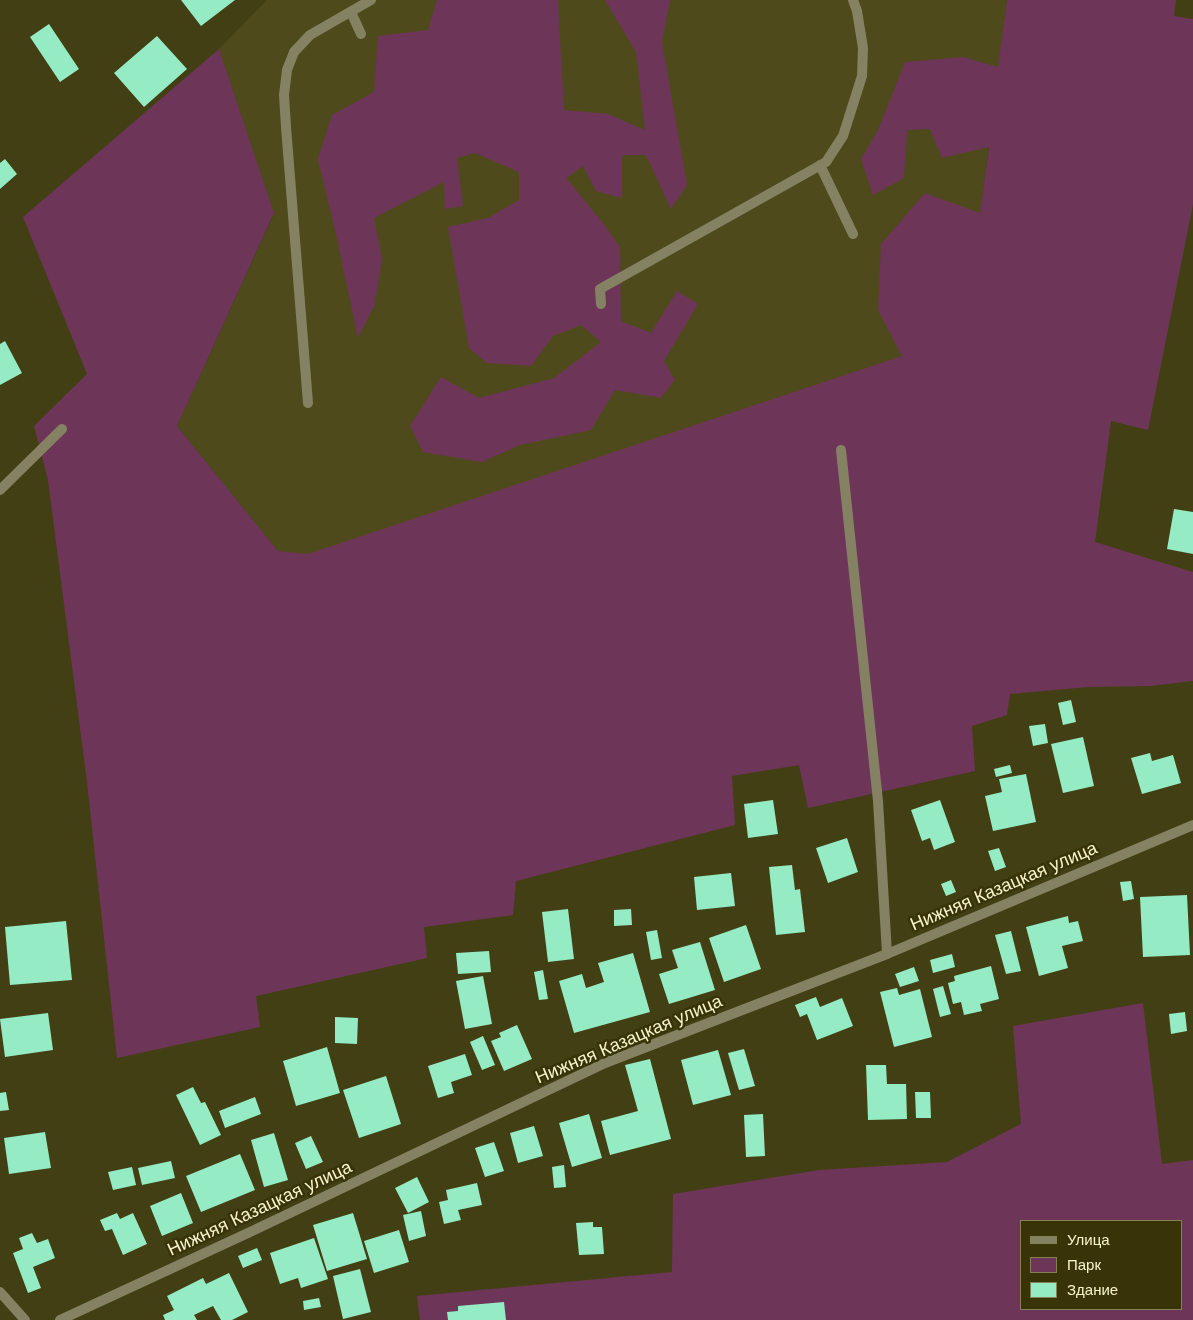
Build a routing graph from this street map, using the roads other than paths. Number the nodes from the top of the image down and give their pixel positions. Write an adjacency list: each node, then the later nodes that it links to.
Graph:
1 (371, 0): 3 (street)
2 (853, 0): 5 (street)
3 (350, 12): 4 (street); 8 (street)
4 (361, 34)
5 (820, 165): 6 (street); 7 (street)
6 (853, 234)
7 (601, 304)
8 (308, 403)
9 (62, 429): 11 (street)
10 (841, 450): 13 (street)
11 (0, 490)
12 (1193, 825): 13 (street, Нижняя Казацкая улица)
13 (887, 954): 16 (street, Нижняя Казацкая улица)
14 (0, 1292): 15 (street)
15 (26, 1320)
16 (60, 1320)

